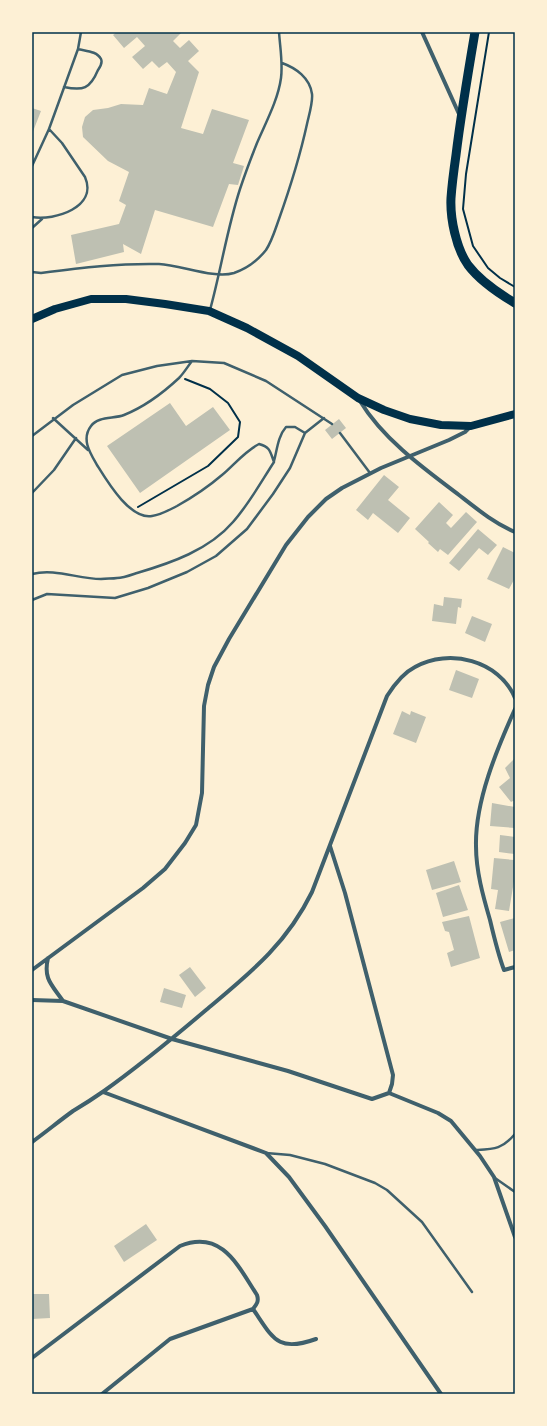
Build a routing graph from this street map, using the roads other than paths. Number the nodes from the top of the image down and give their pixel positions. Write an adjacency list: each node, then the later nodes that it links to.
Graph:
1 (81, 32): 5 (lane)
2 (279, 32): 6 (lane)
3 (422, 32): 8 (street)
4 (475, 32): 8 (main road)
5 (78, 49): 7 (lane); 7 (lane)
6 (282, 64): 15 (lane); 15 (lane)
7 (64, 87): 9 (lane)
8 (461, 117): 16 (main road)
9 (49, 129): 10 (lane); 12 (lane)
10 (32, 166)
11 (32, 217): 12 (lane)
12 (42, 218): 13 (lane)
13 (32, 228)
14 (32, 272): 15 (lane)
15 (219, 274): 17 (lane)
16 (515, 303)
17 (209, 311): 18 (main road); 20 (main road)
18 (32, 319)
19 (192, 360): 22 (lane); 23 (lane); 30 (lane)
20 (358, 398): 25 (main road); 31 (street)
21 (515, 414): 25 (main road)
22 (53, 418): 28 (lane); 29 (lane)
23 (324, 418): 24 (lane); 26 (lane)
24 (332, 424)
25 (472, 426): 31 (street)
26 (305, 433): 32 (lane); 37 (lane)
27 (340, 433): 33 (lane)
28 (32, 436)
29 (76, 438): 30 (lane); 34 (lane)
30 (88, 450): 32 (lane)
31 (410, 456): 33 (street); 35 (street)
32 (274, 462): 36 (lane)
33 (370, 474): 41 (street)
34 (32, 493)
35 (515, 532)
36 (32, 574)
37 (32, 600)
38 (515, 698): 40 (street)
39 (515, 709): 42 (street)
40 (330, 846): 46 (street); 48 (street)
41 (48, 958): 43 (street); 45 (street)
42 (515, 967)
43 (32, 970)
44 (32, 1000): 45 (street)
45 (63, 1001): 46 (street)
46 (172, 1039): 47 (street); 48 (street)
47 (104, 1092): 50 (street); 52 (street)
48 (389, 1093): 51 (street)
49 (515, 1134): 51 (lane)
50 (32, 1142)
51 (475, 1150): 53 (street)
52 (266, 1153): 56 (lane); 61 (street)
53 (494, 1177): 54 (lane); 55 (street)
54 (515, 1192)
55 (515, 1237)
56 (472, 1292)
57 (253, 1309): 58 (street); 59 (street); 60 (street)
58 (316, 1339)
59 (32, 1358)
60 (102, 1394)
61 (441, 1394)

